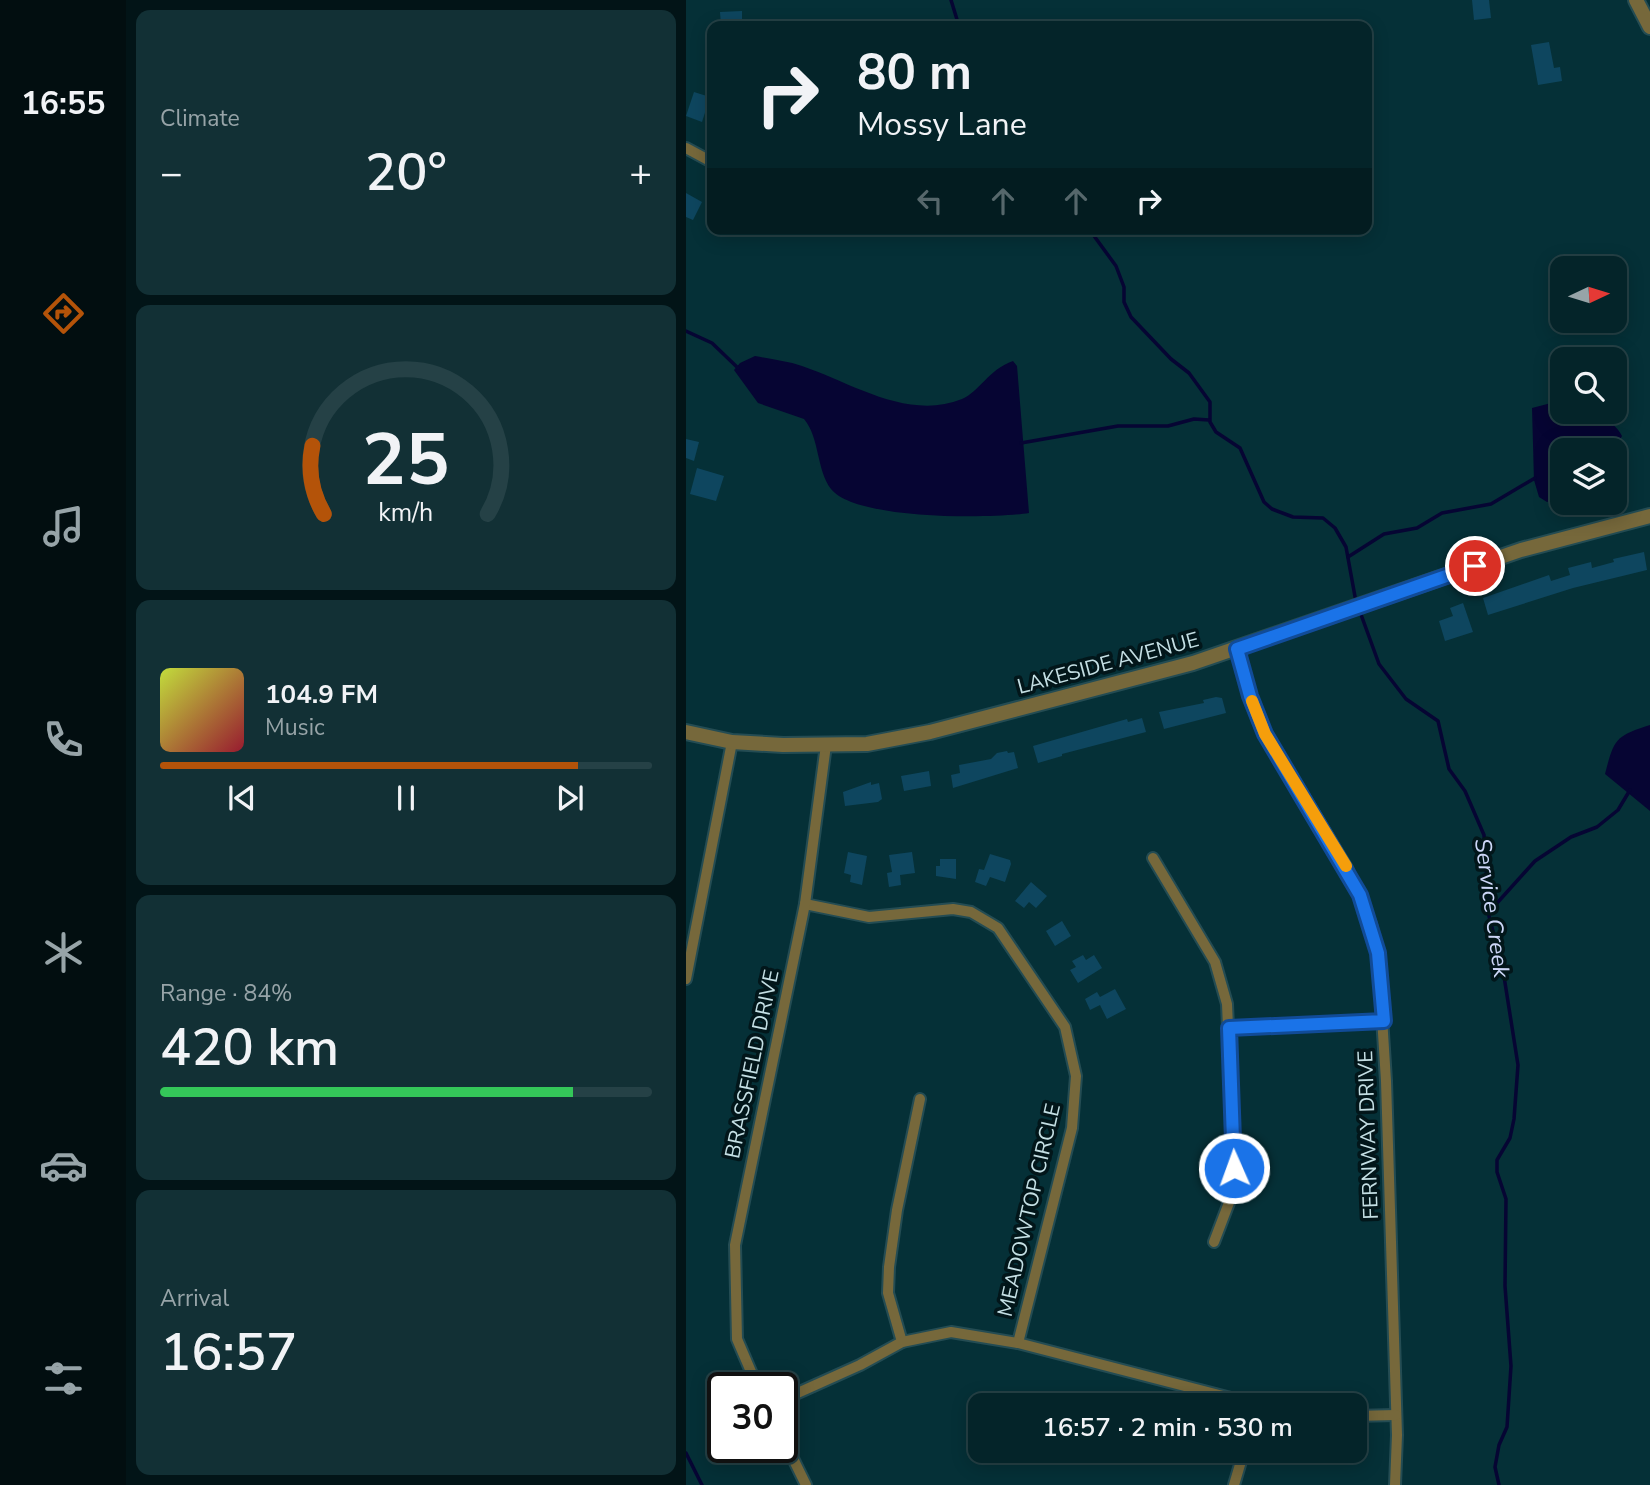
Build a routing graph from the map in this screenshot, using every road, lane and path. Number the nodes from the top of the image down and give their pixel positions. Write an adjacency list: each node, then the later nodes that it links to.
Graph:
1 (1636, 0): 2 (street)
2 (1650, 27)
3 (686, 148): 4 (street)
4 (707, 159)
5 (1650, 516): 6 (street, LAKESIDE AVENUE)
6 (1237, 649): 9 (street, LAKESIDE AVENUE); 13 (street, FERNWAY DRIVE)
7 (686, 733): 8 (street, LAKESIDE AVENUE)
8 (732, 742): 9 (street, LAKESIDE AVENUE); 12 (street)
9 (826, 745): 11 (street, BRASSFIELD DRIVE)
10 (1153, 858): 14 (street)
11 (805, 904): 18 (street, MEADOWTOP CIRCLE); 19 (street, BRASSFIELD DRIVE)
12 (686, 979)
13 (1384, 1021): 14 (street); 22 (street, FERNWAY DRIVE)
14 (1229, 1028): 16 (street)
15 (920, 1099): 17 (street)
16 (1214, 1242)
17 (902, 1342): 18 (street); 20 (street)
18 (1018, 1343): 21 (street)
19 (751, 1372)
20 (798, 1392)
21 (1212, 1393)
22 (1396, 1415): 23 (street); 28 (street, FERNWAY DRIVE)
23 (1367, 1416)
24 (795, 1463): 26 (street)
25 (1240, 1463): 27 (street)
26 (806, 1485)
27 (1234, 1485)
28 (1395, 1485)

